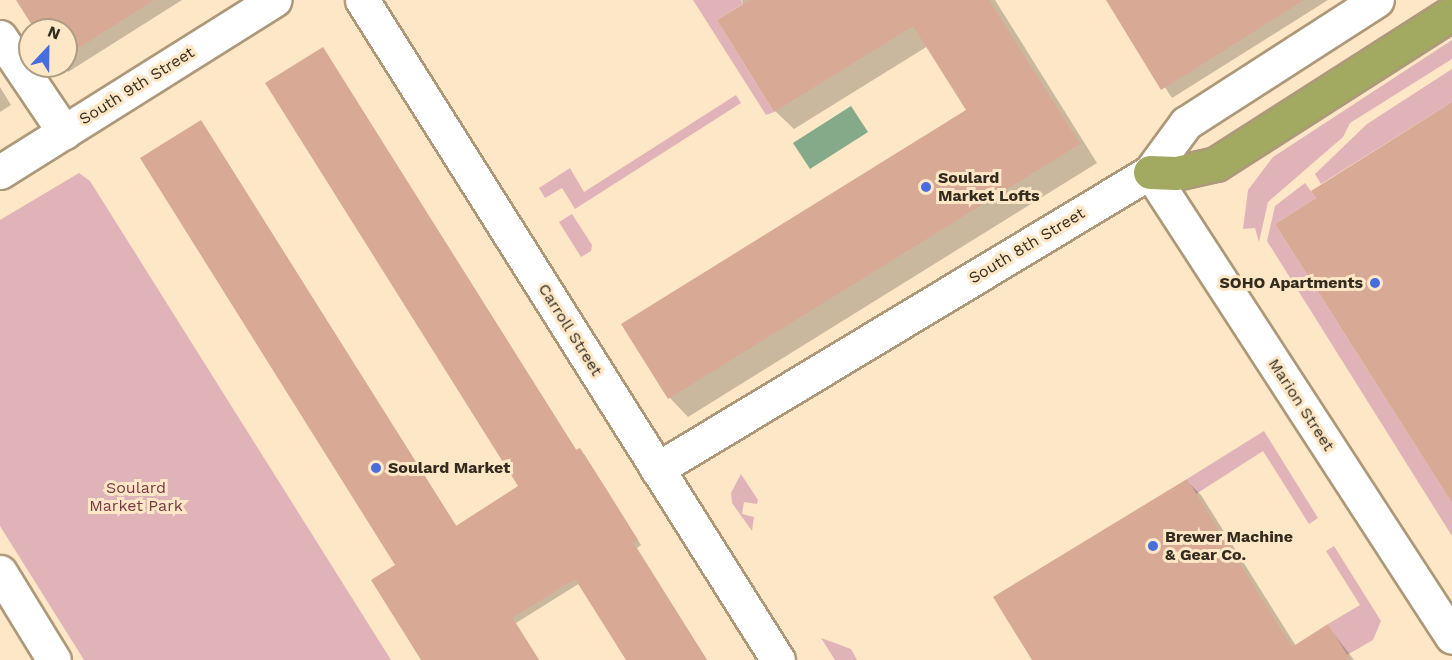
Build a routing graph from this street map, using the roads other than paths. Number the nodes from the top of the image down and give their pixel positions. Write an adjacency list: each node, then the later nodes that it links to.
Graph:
1 (274, 0): 6 (street, South 9th Street)
2 (362, 0): 9 (street, Carroll Street)
3 (1377, 0): 8 (street, South 8th Street)
4 (1452, 13): 8 (highway)
5 (0, 37): 6 (street)
6 (64, 132): 7 (street, South 9th Street)
7 (0, 172)
8 (1150, 172): 9 (street, South 8th Street); 11 (street, Marion Street)
9 (657, 469): 13 (street, Carroll Street)
10 (0, 572): 12 (street)
11 (1452, 638)
12 (54, 660)
13 (778, 660)

